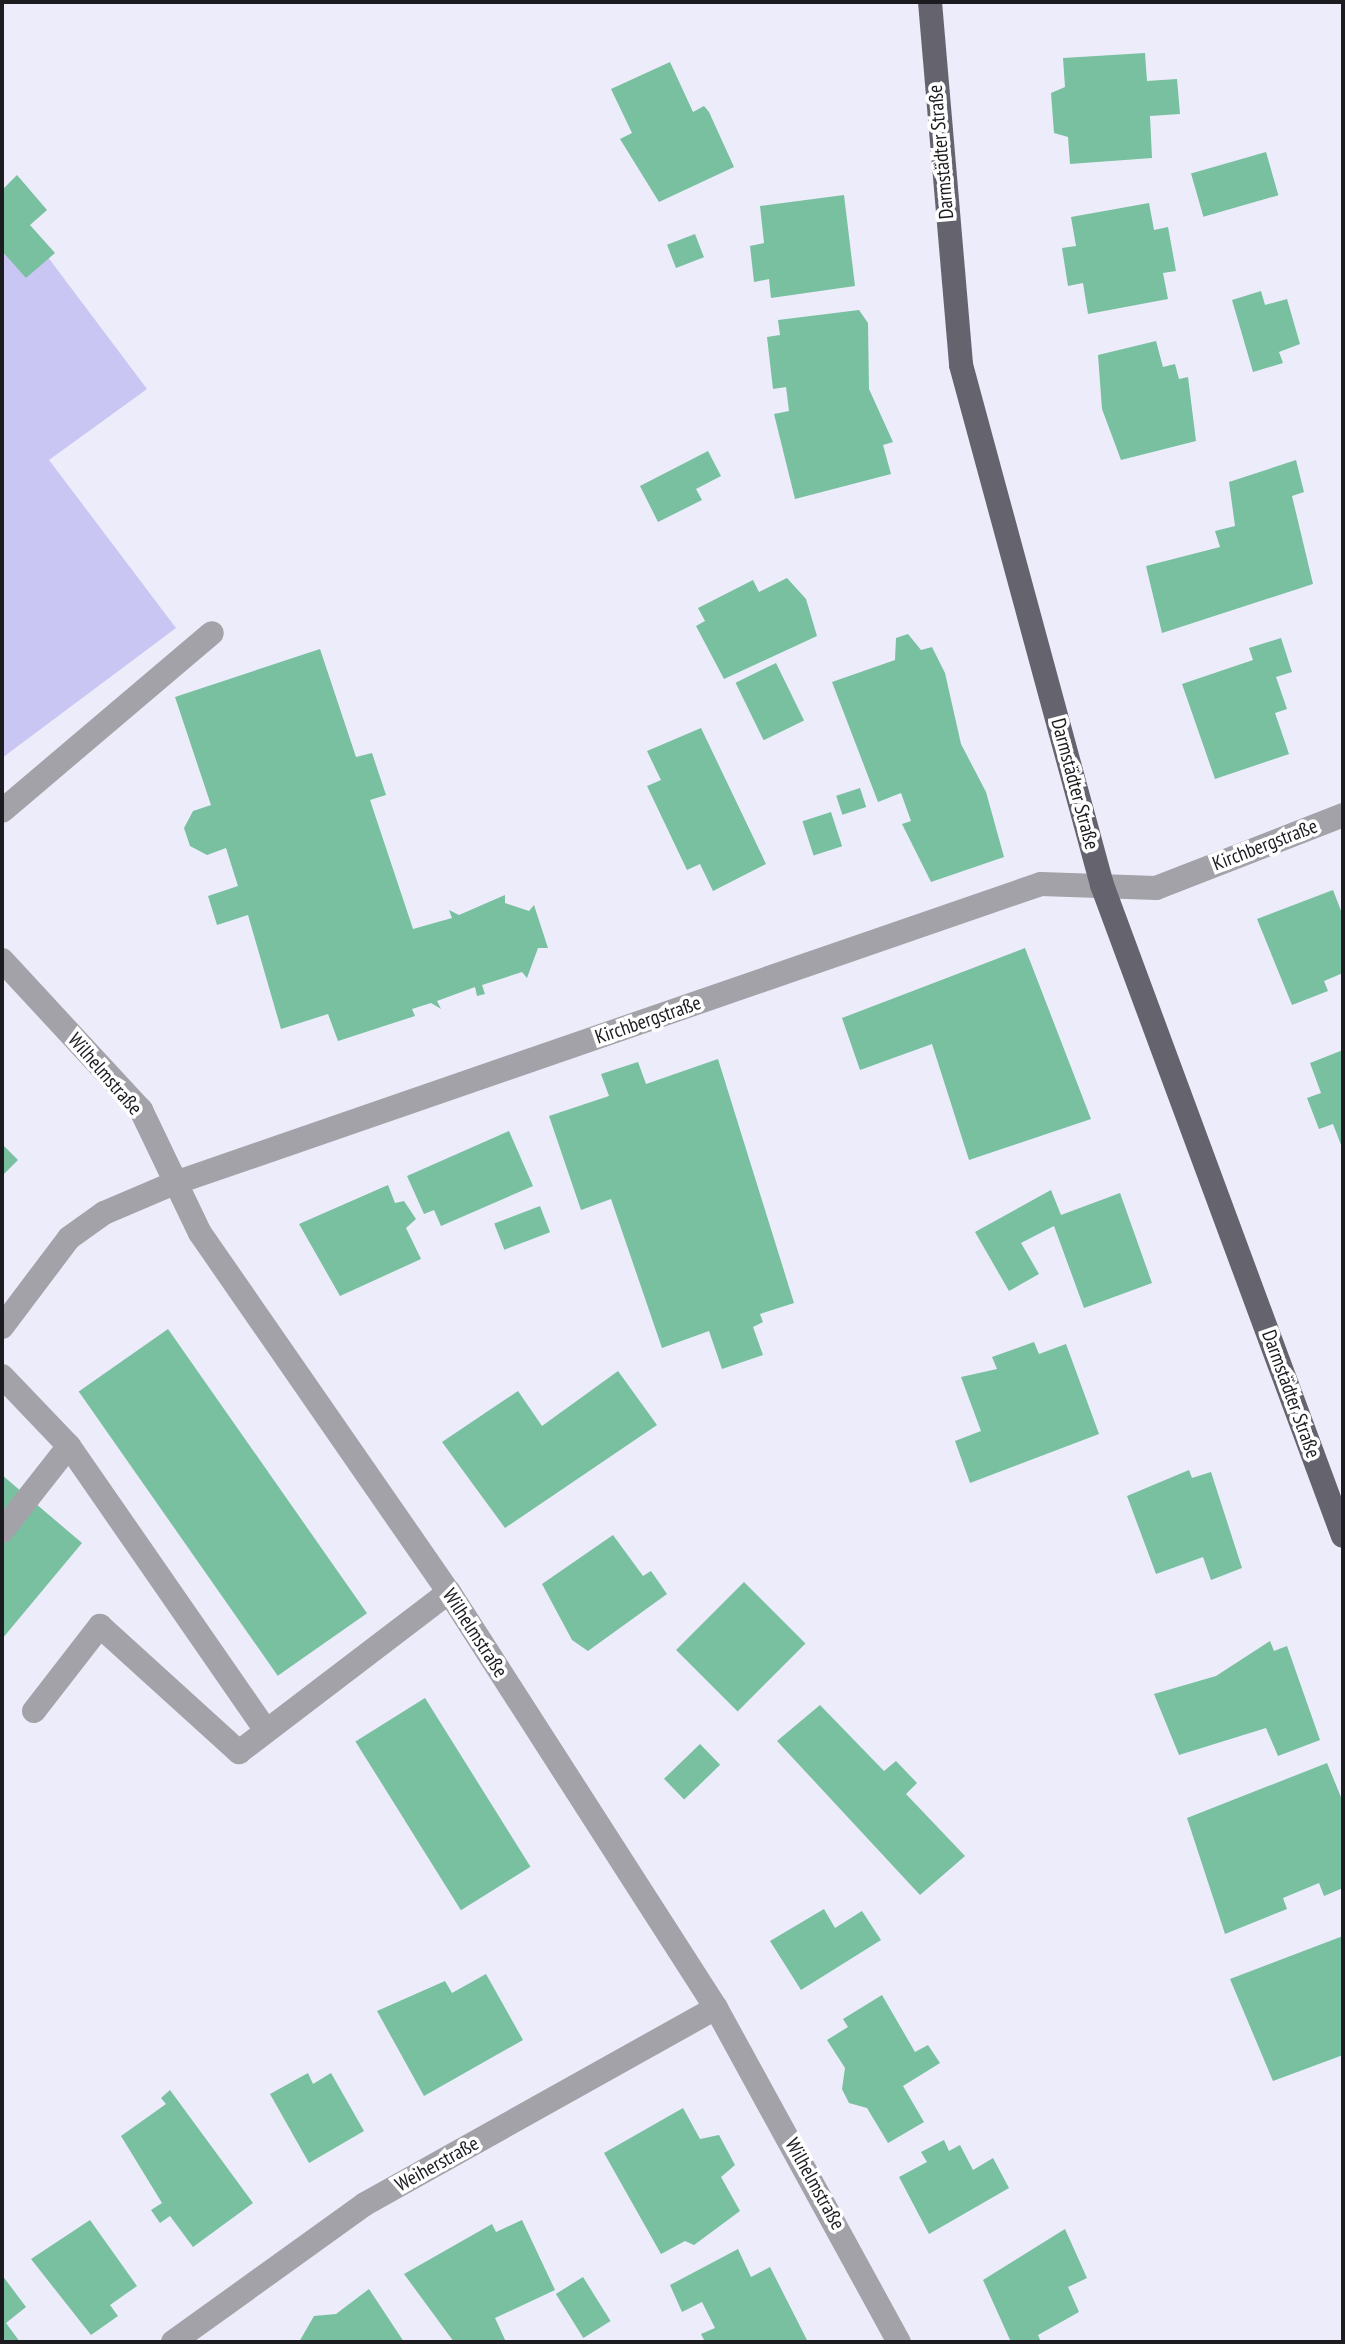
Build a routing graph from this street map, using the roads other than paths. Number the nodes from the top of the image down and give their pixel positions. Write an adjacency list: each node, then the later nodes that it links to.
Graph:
1 (930, 2): 5 (main road, Darmstädter Straße)
2 (212, 633): 3 (street)
3 (2, 811)
4 (1343, 815): 5 (street, Kirchbergstraße)
5 (1102, 885): 7 (street, Kirchbergstraße); 12 (main road, Darmstädter Straße)
6 (2, 960): 7 (street, Wilhelmstraße)
7 (172, 1184): 8 (street, Kirchbergstraße); 13 (street, Wilhelmstraße)
8 (2, 1327)
9 (2, 1376): 10 (street)
10 (69, 1446): 11 (street); 15 (street)
11 (2, 1531)
12 (1343, 1536)
13 (449, 1592): 15 (street); 16 (street, Wilhelmstraße)
14 (34, 1711): 15 (street)
15 (266, 1730)
16 (716, 2008): 17 (street, Weiherstraße); 18 (street, Wilhelmstraße)
17 (173, 2342)
18 (899, 2342)

